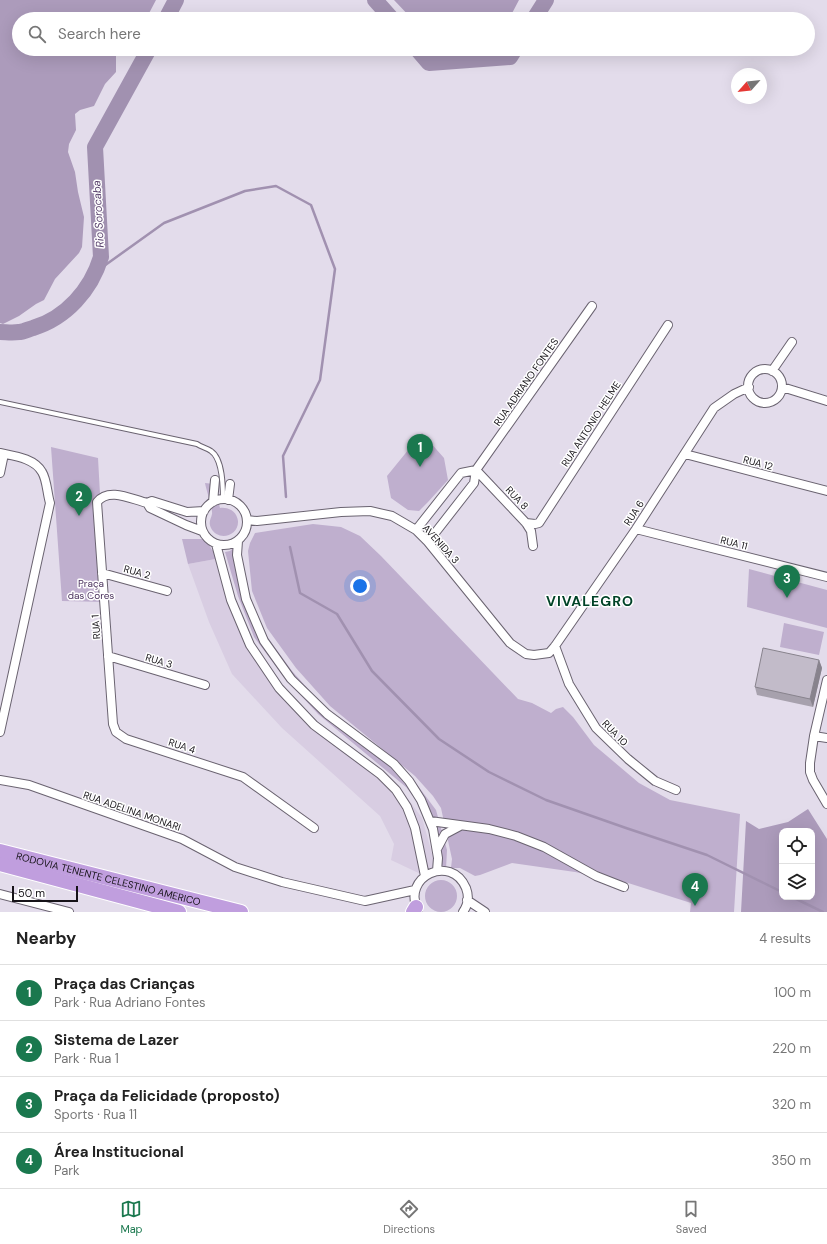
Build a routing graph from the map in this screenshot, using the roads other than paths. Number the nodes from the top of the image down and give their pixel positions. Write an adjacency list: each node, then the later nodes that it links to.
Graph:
1 (592, 306): 11 (street, RUA ADRIANO FONTES)
2 (668, 325): 23 (street, RUA ANTONIO HELME)
3 (792, 342): 4 (street)
4 (772, 371): 5 (street); 6 (street)
5 (749, 387): 6 (street); 10 (street, RUA 6)
6 (782, 387): 7 (street)
7 (827, 401)
8 (0, 402): 18 (lane)
9 (2, 453): 12 (street); 39 (street)
10 (685, 454): 16 (street, RUA 12); 24 (street, RUA 6)
11 (476, 470): 15 (street); 17 (street, RUA ADRIANO FONTES); 23 (street, RUA 8)
12 (0, 473)
13 (215, 480): 19 (street)
14 (230, 484): 18 (street)
15 (452, 485): 17 (street); 25 (street)
16 (827, 492)
17 (464, 495): 28 (street, RUA ADRIANO FONTES)
18 (225, 500): 19 (street); 22 (street)
19 (213, 502): 21 (street)
20 (147, 503): 21 (street); 26 (street); 31 (street, RUA 1)
21 (204, 511): 26 (street)
22 (247, 520): 25 (street, AVENIDA 3); 27 (street)
23 (526, 523): 30 (street, RUA 8)
24 (636, 529): 32 (street, RUA 11); 34 (street, RUA 6)
25 (416, 530): 28 (street, AVENIDA 3)
26 (202, 531): 29 (street)
27 (238, 540): 29 (street); 46 (street)
28 (428, 542): 35 (street, AVENIDA 3)
29 (216, 544): 53 (street)
30 (533, 546)
31 (102, 573): 33 (street, RUA 2); 36 (street, RUA 1)
32 (827, 577)
33 (167, 591)
34 (555, 646): 35 (street, RUA 6); 44 (street, RUA 10)
35 (539, 654)
36 (108, 656): 38 (street, RUA 3); 40 (street, RUA 1)
37 (827, 680): 41 (street)
38 (205, 685)
39 (0, 732)
40 (116, 732): 48 (street, RUA 4)
41 (814, 736): 42 (street); 45 (street)
42 (827, 738)
43 (0, 780): 55 (street, RUA ADELINA MONARI)
44 (676, 790)
45 (827, 804)
46 (430, 821): 47 (street); 49 (street)
47 (461, 826): 49 (street); 54 (street)
48 (314, 828)
49 (437, 849): 52 (street)
50 (0, 851): 61 (highway, RODOVIA TENENTE CELESTINO AMERICO)
51 (0, 864): 60 (highway, RODOVIA TENENTE CELESTINO AMERICO)
52 (437, 871): 53 (street); 57 (street)
53 (425, 876): 55 (street)
54 (624, 888)
55 (415, 890): 58 (street)
56 (0, 894): 59 (street)
57 (467, 900): 62 (street); 63 (street)
58 (416, 910)
59 (69, 912)
60 (180, 912)
61 (241, 912)
62 (463, 912)
63 (485, 912)

